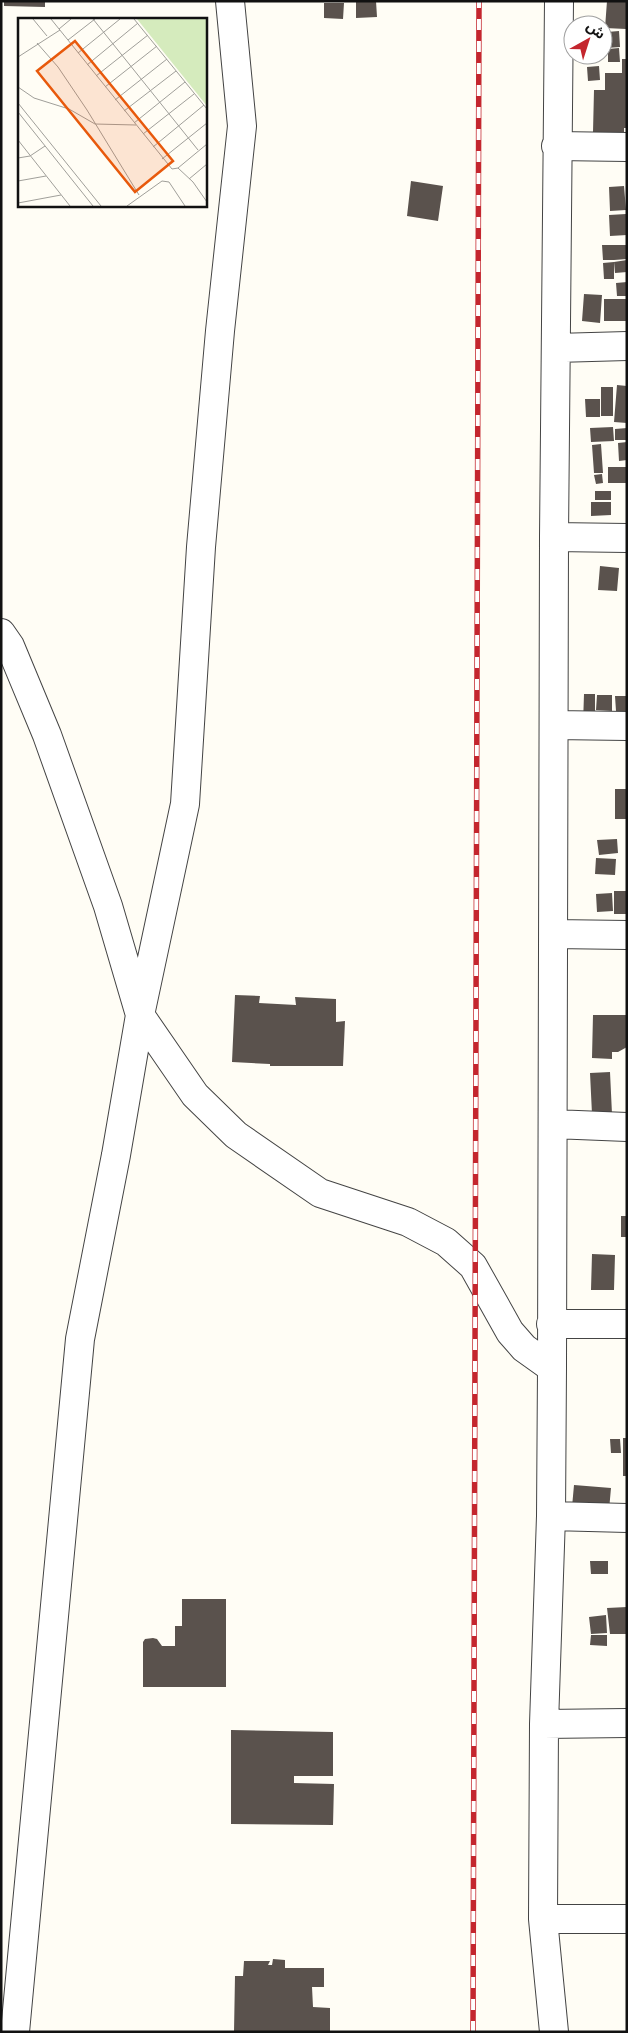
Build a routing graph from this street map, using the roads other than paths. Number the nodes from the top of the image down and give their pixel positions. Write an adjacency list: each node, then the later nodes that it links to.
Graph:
1 (230, 1): 14 (street)
2 (558, 1): 3 (street)
3 (556, 146): 4 (street); 6 (street)
4 (627, 147)
5 (627, 346): 6 (street)
6 (556, 348): 7 (street)
7 (554, 537): 8 (street); 10 (street)
8 (627, 538)
9 (1, 633): 14 (street)
10 (555, 725): 11 (street); 12 (street)
11 (627, 726)
12 (554, 934): 13 (street); 15 (street)
13 (627, 935)
14 (140, 1015): 19 (street); 26 (street)
15 (553, 1124): 16 (street); 17 (street)
16 (627, 1127)
17 (551, 1324): 18 (street); 19 (street)
18 (627, 1324)
19 (552, 1368): 20 (street)
20 (550, 1516): 21 (street); 23 (street)
21 (627, 1518)
22 (627, 1723): 23 (street)
23 (544, 1724): 24 (street)
24 (543, 1919): 25 (street); 27 (street)
25 (627, 1920)
26 (15, 2032)
27 (554, 2032)

